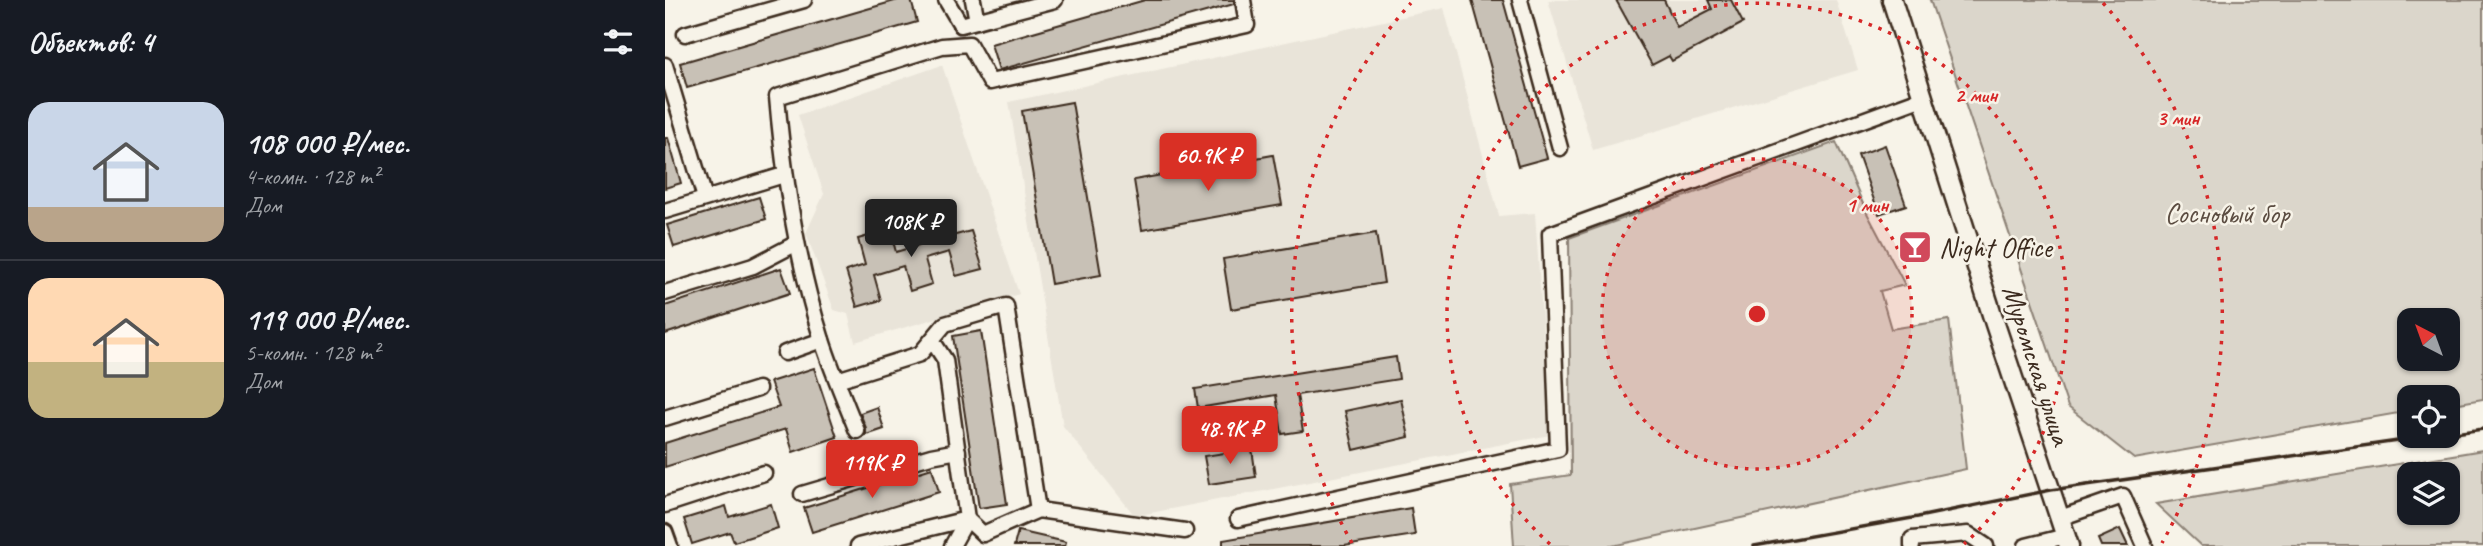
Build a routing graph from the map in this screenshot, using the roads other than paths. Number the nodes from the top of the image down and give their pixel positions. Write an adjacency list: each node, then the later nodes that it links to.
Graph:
1 (804, 0): 10 (street)
2 (946, 0): 9 (street)
3 (974, 0): 8 (street)
4 (1055, 0): 8 (street)
5 (1243, 0): 11 (street)
6 (1520, 0): 14 (street)
7 (1892, 0): 13 (main road, Муромская улица)
8 (977, 21): 9 (street)
9 (961, 25): 11 (street)
10 (685, 34)
11 (969, 44): 15 (street)
12 (665, 65): 16 (street)
13 (1923, 98): 33 (street); 34 (main road, Муромская улица)
14 (1560, 148)
15 (784, 175): 16 (street); 18 (street)
16 (705, 198): 17 (street)
17 (665, 211)
18 (797, 243): 19 (street); 21 (street)
19 (665, 293)
20 (932, 340): 23 (street); 27 (street); 31 (street)
21 (822, 341): 22 (street); 23 (street)
22 (785, 353)
23 (837, 380): 26 (street)
24 (758, 389): 25 (street)
25 (665, 418)
26 (857, 431)
27 (958, 450): 29 (street); 32 (street)
28 (764, 473): 30 (street)
29 (802, 494)
30 (665, 505)
31 (1038, 510): 32 (street); 36 (street)
32 (967, 519): 39 (street); 40 (street)
33 (1238, 519)
34 (2060, 519): 37 (main road, Муромская улица); 44 (street)
35 (665, 531): 38 (street)
36 (1185, 531)
37 (2068, 541): 43 (street)
38 (670, 546)
39 (858, 546)
40 (952, 546)
41 (1912, 546): 42 (street)
42 (1986, 546)
43 (2026, 546)
44 (2145, 546)

